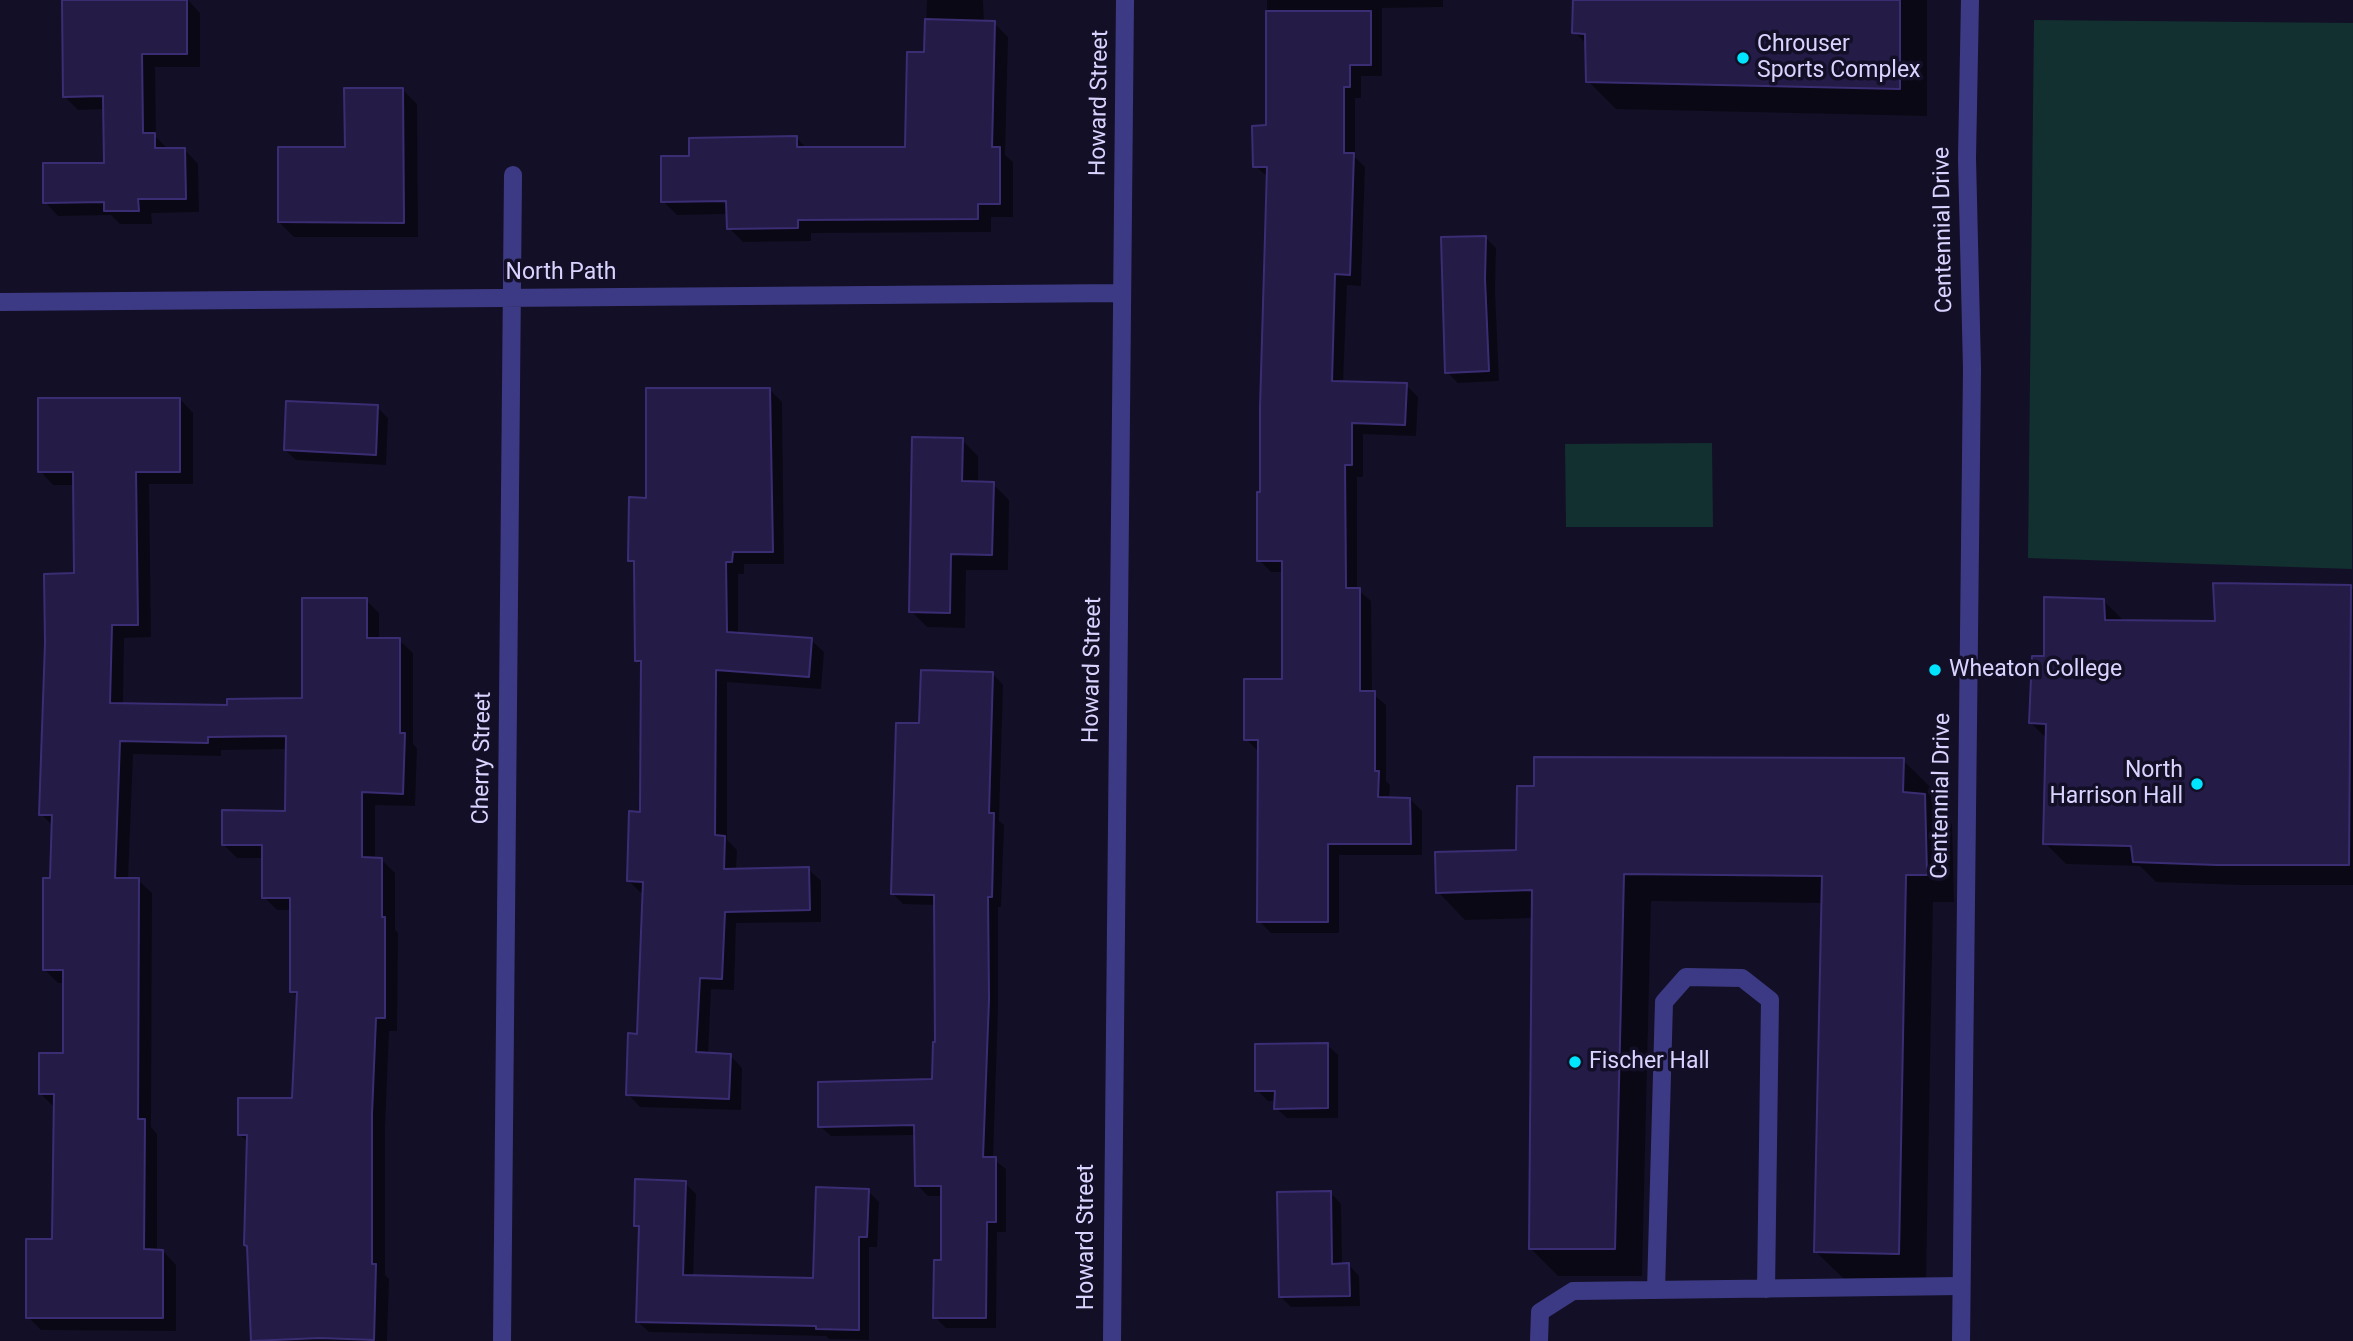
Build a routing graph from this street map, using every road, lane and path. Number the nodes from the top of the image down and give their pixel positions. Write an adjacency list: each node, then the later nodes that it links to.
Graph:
1 (1125, 0): 4 (street, Howard Street)
2 (1970, 0): 7 (street, Centennial Drive)
3 (513, 175): 5 (street, Cherry Street)
4 (1122, 293): 5 (street, North Path); 11 (street, Howard Street)
5 (512, 298): 6 (street, North Path); 10 (street, Cherry Street)
6 (0, 302)
7 (1960, 1286): 8 (street); 13 (street, Centennial Drive)
8 (1766, 1289): 9 (street); 9 (street)
9 (1656, 1290): 12 (street)
10 (502, 1341)
11 (1112, 1341)
12 (1539, 1341)
13 (1961, 1341)

